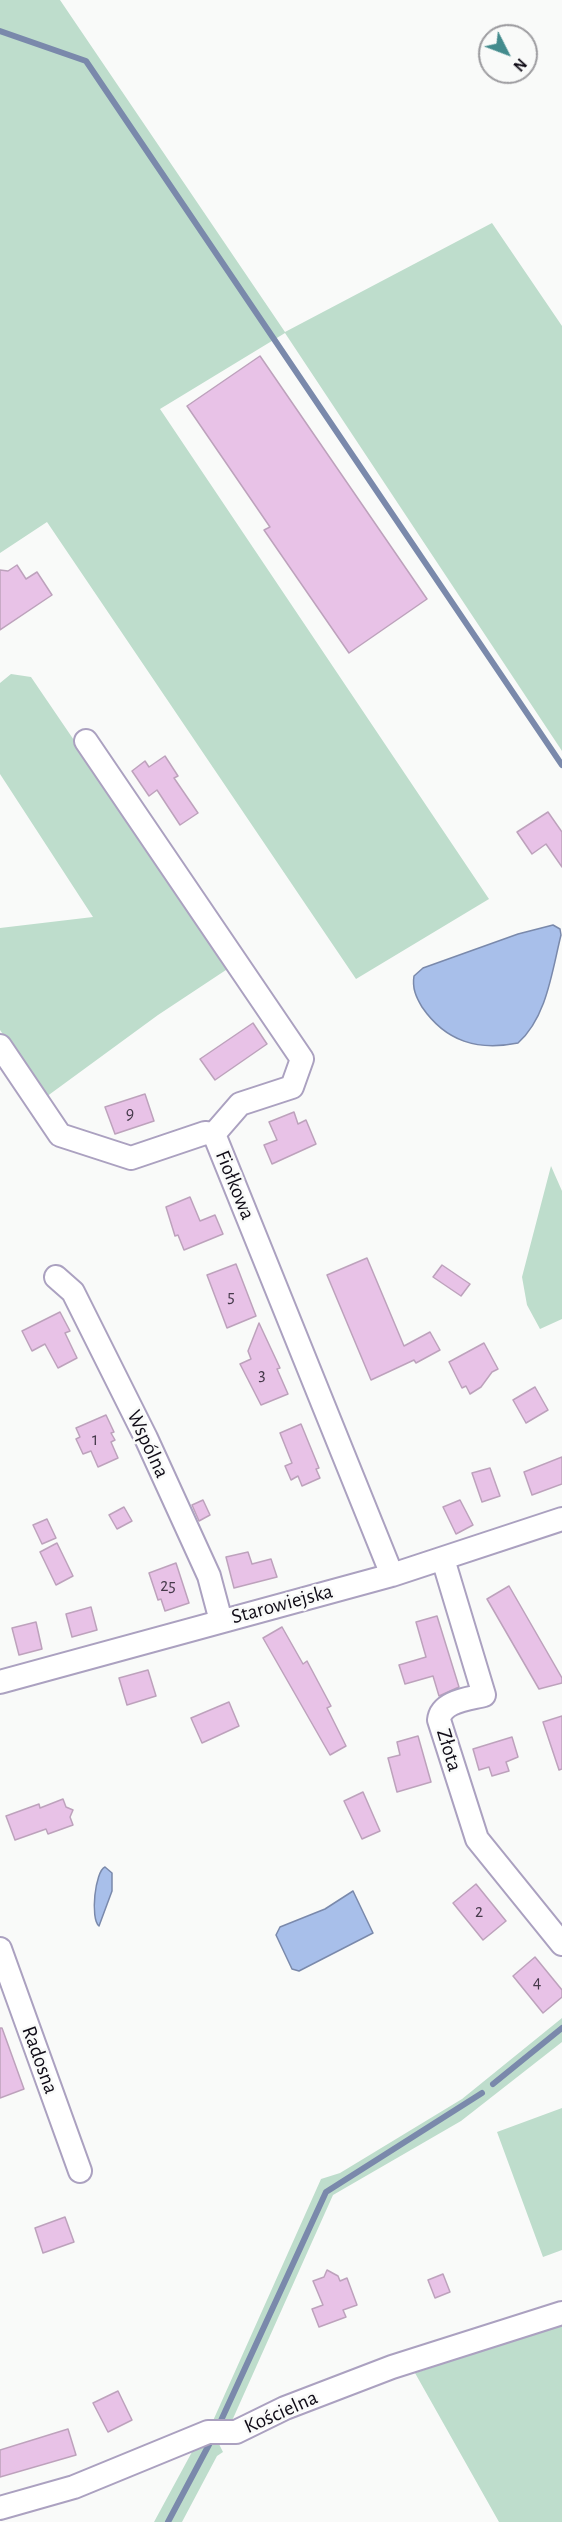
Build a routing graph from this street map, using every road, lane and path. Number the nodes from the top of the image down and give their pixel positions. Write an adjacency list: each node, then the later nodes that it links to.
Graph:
1 (86, 741): 3 (street, Fiołkowa)
2 (0, 1046): 3 (street)
3 (214, 1134): 7 (street, Fiołkowa)
4 (56, 1278): 8 (street, Wspólna)
5 (562, 1519): 6 (street, Starowiejska)
6 (443, 1559): 7 (street, Starowiejska); 10 (street, Złota)
7 (392, 1575): 8 (street, Starowiejska)
8 (221, 1621): 9 (street, Starowiejska)
9 (0, 1682)
10 (562, 1944)
11 (0, 1949): 12 (street, Radosna)
12 (80, 2171)
13 (562, 2313): 14 (street, Kościelna)
14 (0, 2508)

